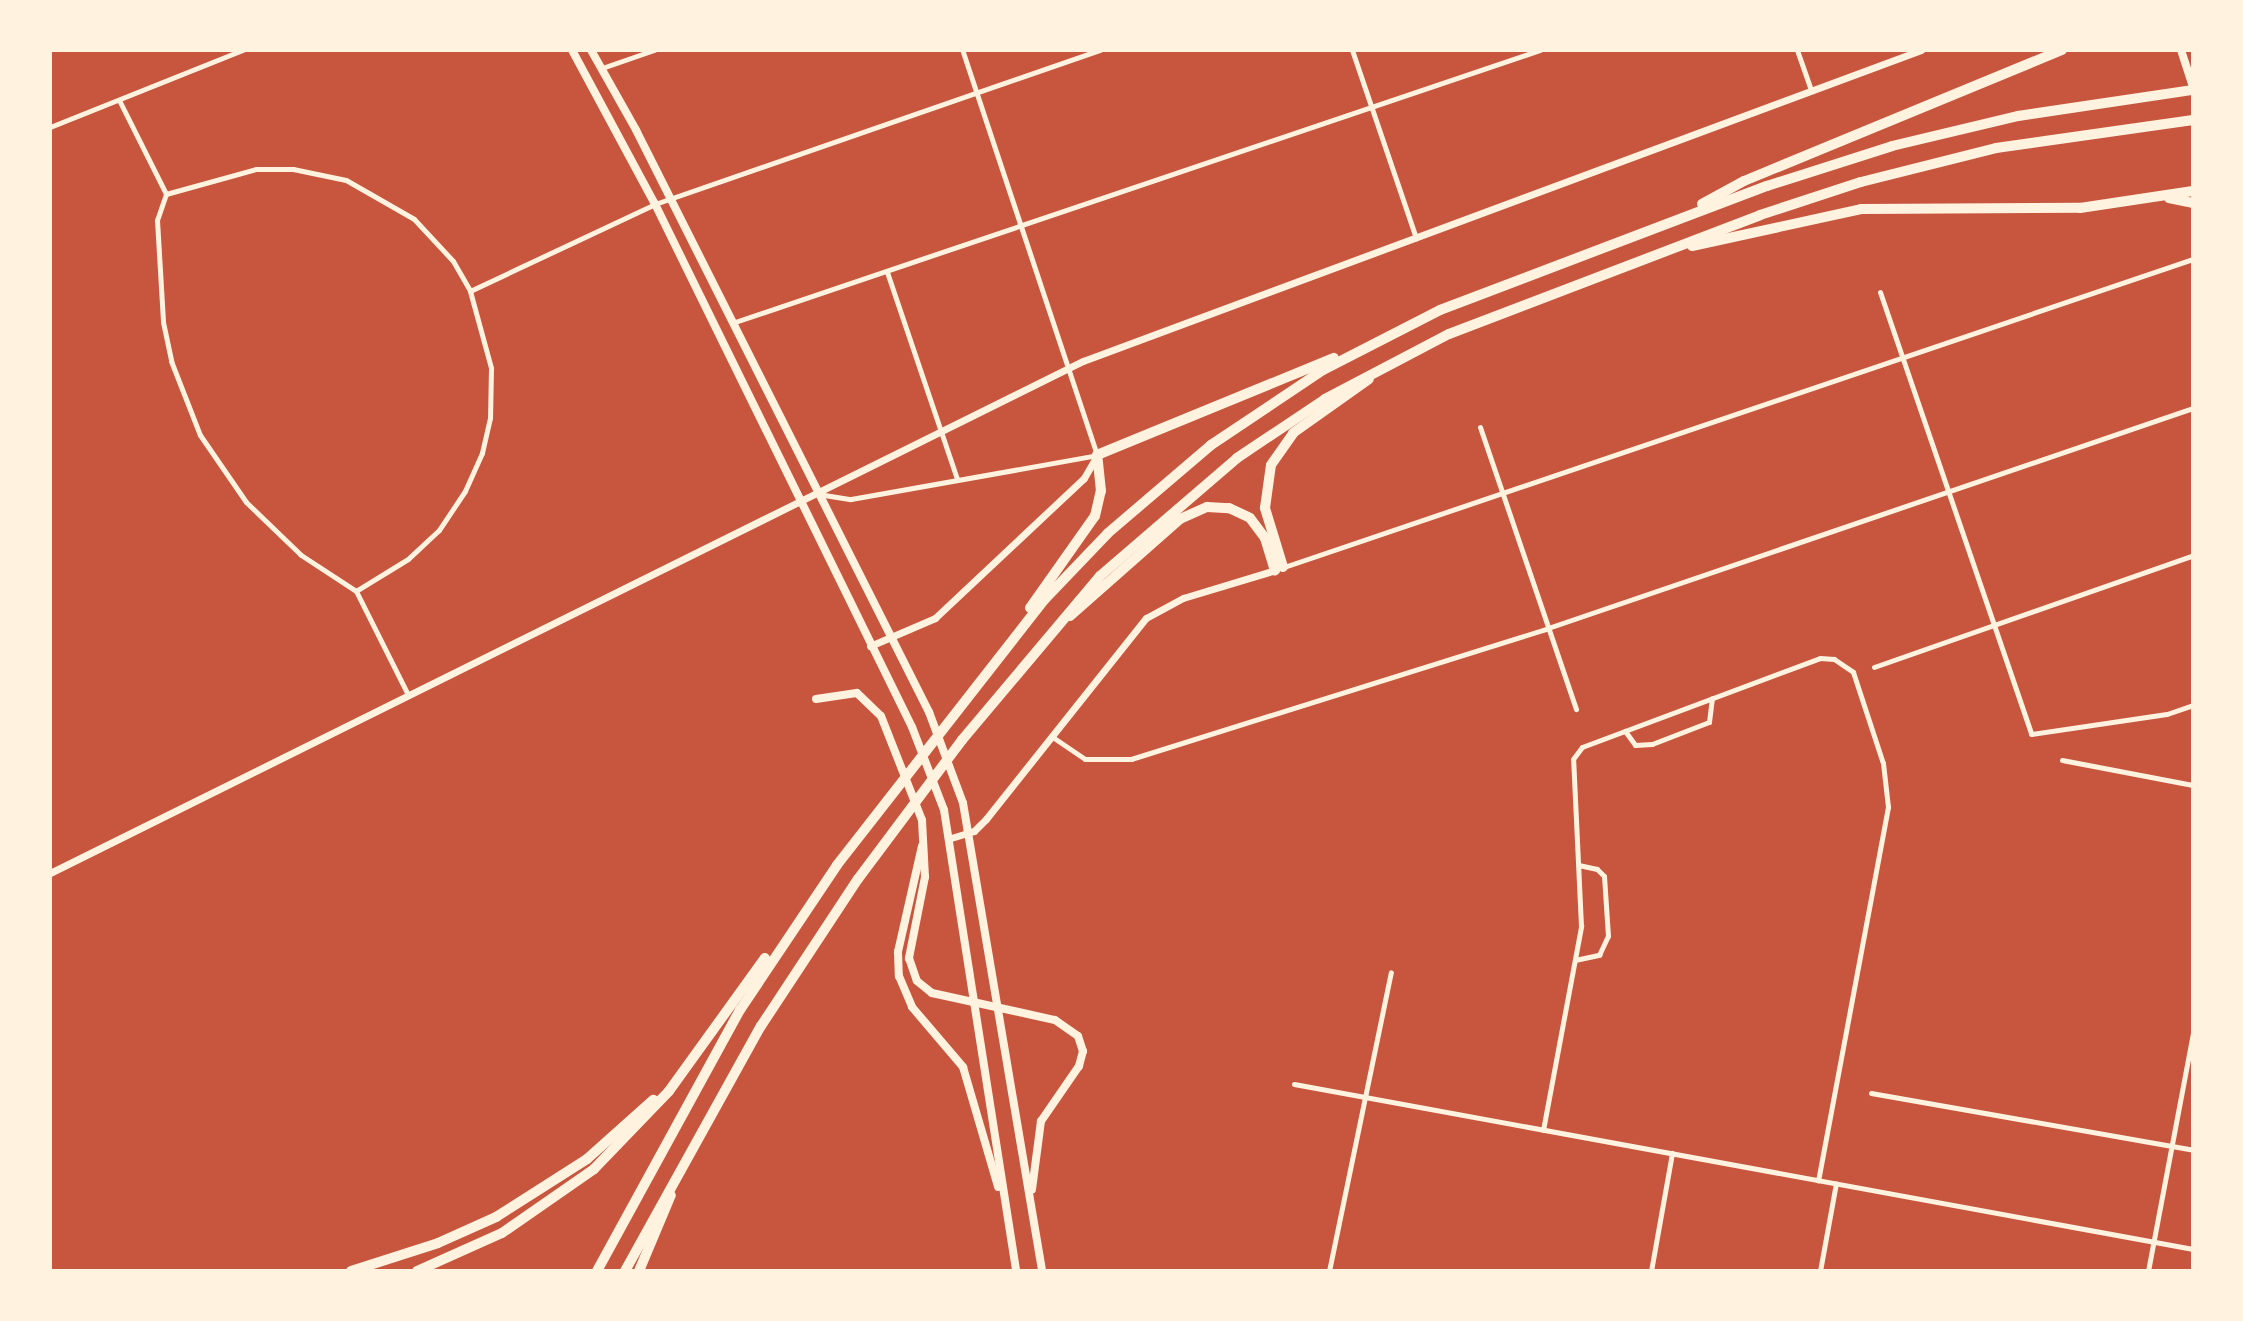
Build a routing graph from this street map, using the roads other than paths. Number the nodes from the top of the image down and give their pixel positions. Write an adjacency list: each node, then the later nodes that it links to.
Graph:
1 (243, 50): 17 (street)
2 (572, 50): 26 (main road)
3 (591, 50): 13 (main road)
4 (654, 50): 13 (street)
5 (962, 50): 16 (street)
6 (1100, 50): 16 (street)
7 (1352, 50): 18 (street)
8 (1540, 50): 18 (street)
9 (1797, 50): 15 (street)
10 (1921, 50): 15 (street)
11 (2062, 50): 27 (highway)
12 (2181, 50): 14 (main road)
13 (601, 68): 24 (main road)
14 (2193, 89): 27 (highway)
15 (1812, 91): 29 (street)
16 (976, 92): 24 (street); 28 (street)
17 (119, 100): 20 (street); 22 (street)
18 (1372, 107): 28 (street); 29 (street)
19 (2193, 120): 30 (highway)
20 (50, 127)
21 (2193, 191): 23 (highway)
22 (166, 194): 33 (street); 51 (street)
23 (2163, 197): 25 (highway); 30 (highway)
24 (670, 199): 26 (street); 35 (main road)
25 (2193, 203)
26 (655, 204): 33 (street); 48 (main road)
27 (1665, 223): 36 (highway)
28 (1021, 227): 32 (street); 39 (street)
29 (1417, 239): 39 (street)
30 (1663, 252): 38 (highway)
31 (2193, 259): 37 (street)
32 (887, 272): 35 (street); 42 (street)
33 (470, 291): 51 (street)
34 (1880, 292): 37 (street)
35 (732, 323): 46 (main road)
36 (1360, 349): 43 (highway); 55 (highway)
37 (1903, 358): 45 (street); 47 (street)
38 (1386, 365): 50 (highway); 54 (highway)
39 (1070, 368): 42 (street); 43 (street)
40 (2193, 408): 45 (street)
41 (1480, 427): 47 (street)
42 (941, 433): 44 (street); 46 (street)
43 (1097, 455): 44 (street); 55 (highway); 56 (street)
44 (957, 479): 46 (street)
45 (1948, 492): 52 (street); 53 (street)
46 (818, 494): 48 (street); 56 (main road)
47 (1503, 494): 50 (street); 53 (street)
48 (798, 504): 57 (main road); 59 (street)
49 (2193, 555): 52 (street)
50 (1279, 569): 54 (highway); 65 (street)
51 (356, 591): 59 (street)
52 (1994, 625): 58 (street); 62 (street)
53 (1548, 628): 63 (street); 65 (street)
54 (1050, 632): 81 (highway)
55 (1015, 634): 71 (highway)
56 (891, 637): 57 (street); 69 (main road)
57 (870, 646): 70 (main road)
58 (1874, 667)
59 (408, 695): 73 (street)
60 (1712, 698): 64 (street); 64 (street); 86 (street)
61 (816, 699): 68 (main road)
62 (2193, 705)
63 (1576, 709)
64 (1625, 731): 72 (street)
65 (1051, 736): 69 (street)
66 (2062, 760): 67 (street)
67 (2193, 785)
68 (924, 825): 88 (main road); 89 (main road)
69 (971, 832): 70 (street); 88 (main road)
70 (951, 838): 89 (main road)
71 (837, 865): 76 (highway); 94 (highway)
72 (1578, 865): 74 (street); 74 (street)
73 (50, 873)
74 (1575, 960): 82 (street)
75 (1391, 972): 80 (street)
76 (717, 1025): 92 (highway); 93 (highway)
77 (2193, 1033): 83 (street)
78 (1294, 1084): 80 (street)
79 (1871, 1093): 83 (street)
80 (1362, 1096): 82 (street); 99 (street)
81 (716, 1102): 95 (highway); 96 (highway)
82 (1543, 1130): 85 (street)
83 (2171, 1146): 84 (street); 90 (street)
84 (2193, 1150)
85 (1672, 1153): 86 (street); 100 (street)
86 (1818, 1180): 87 (street)
87 (1836, 1183): 90 (street); 101 (street)
88 (1031, 1210): 98 (main road)
89 (1007, 1217): 97 (main road)
90 (2153, 1242): 91 (street); 102 (street)
91 (2193, 1249)
92 (351, 1271)
93 (417, 1271)
94 (597, 1271)
95 (625, 1271)
96 (639, 1271)
97 (1016, 1271)
98 (1042, 1271)
99 (1329, 1271)
100 (1651, 1271)
101 (1820, 1271)
102 (2148, 1271)

